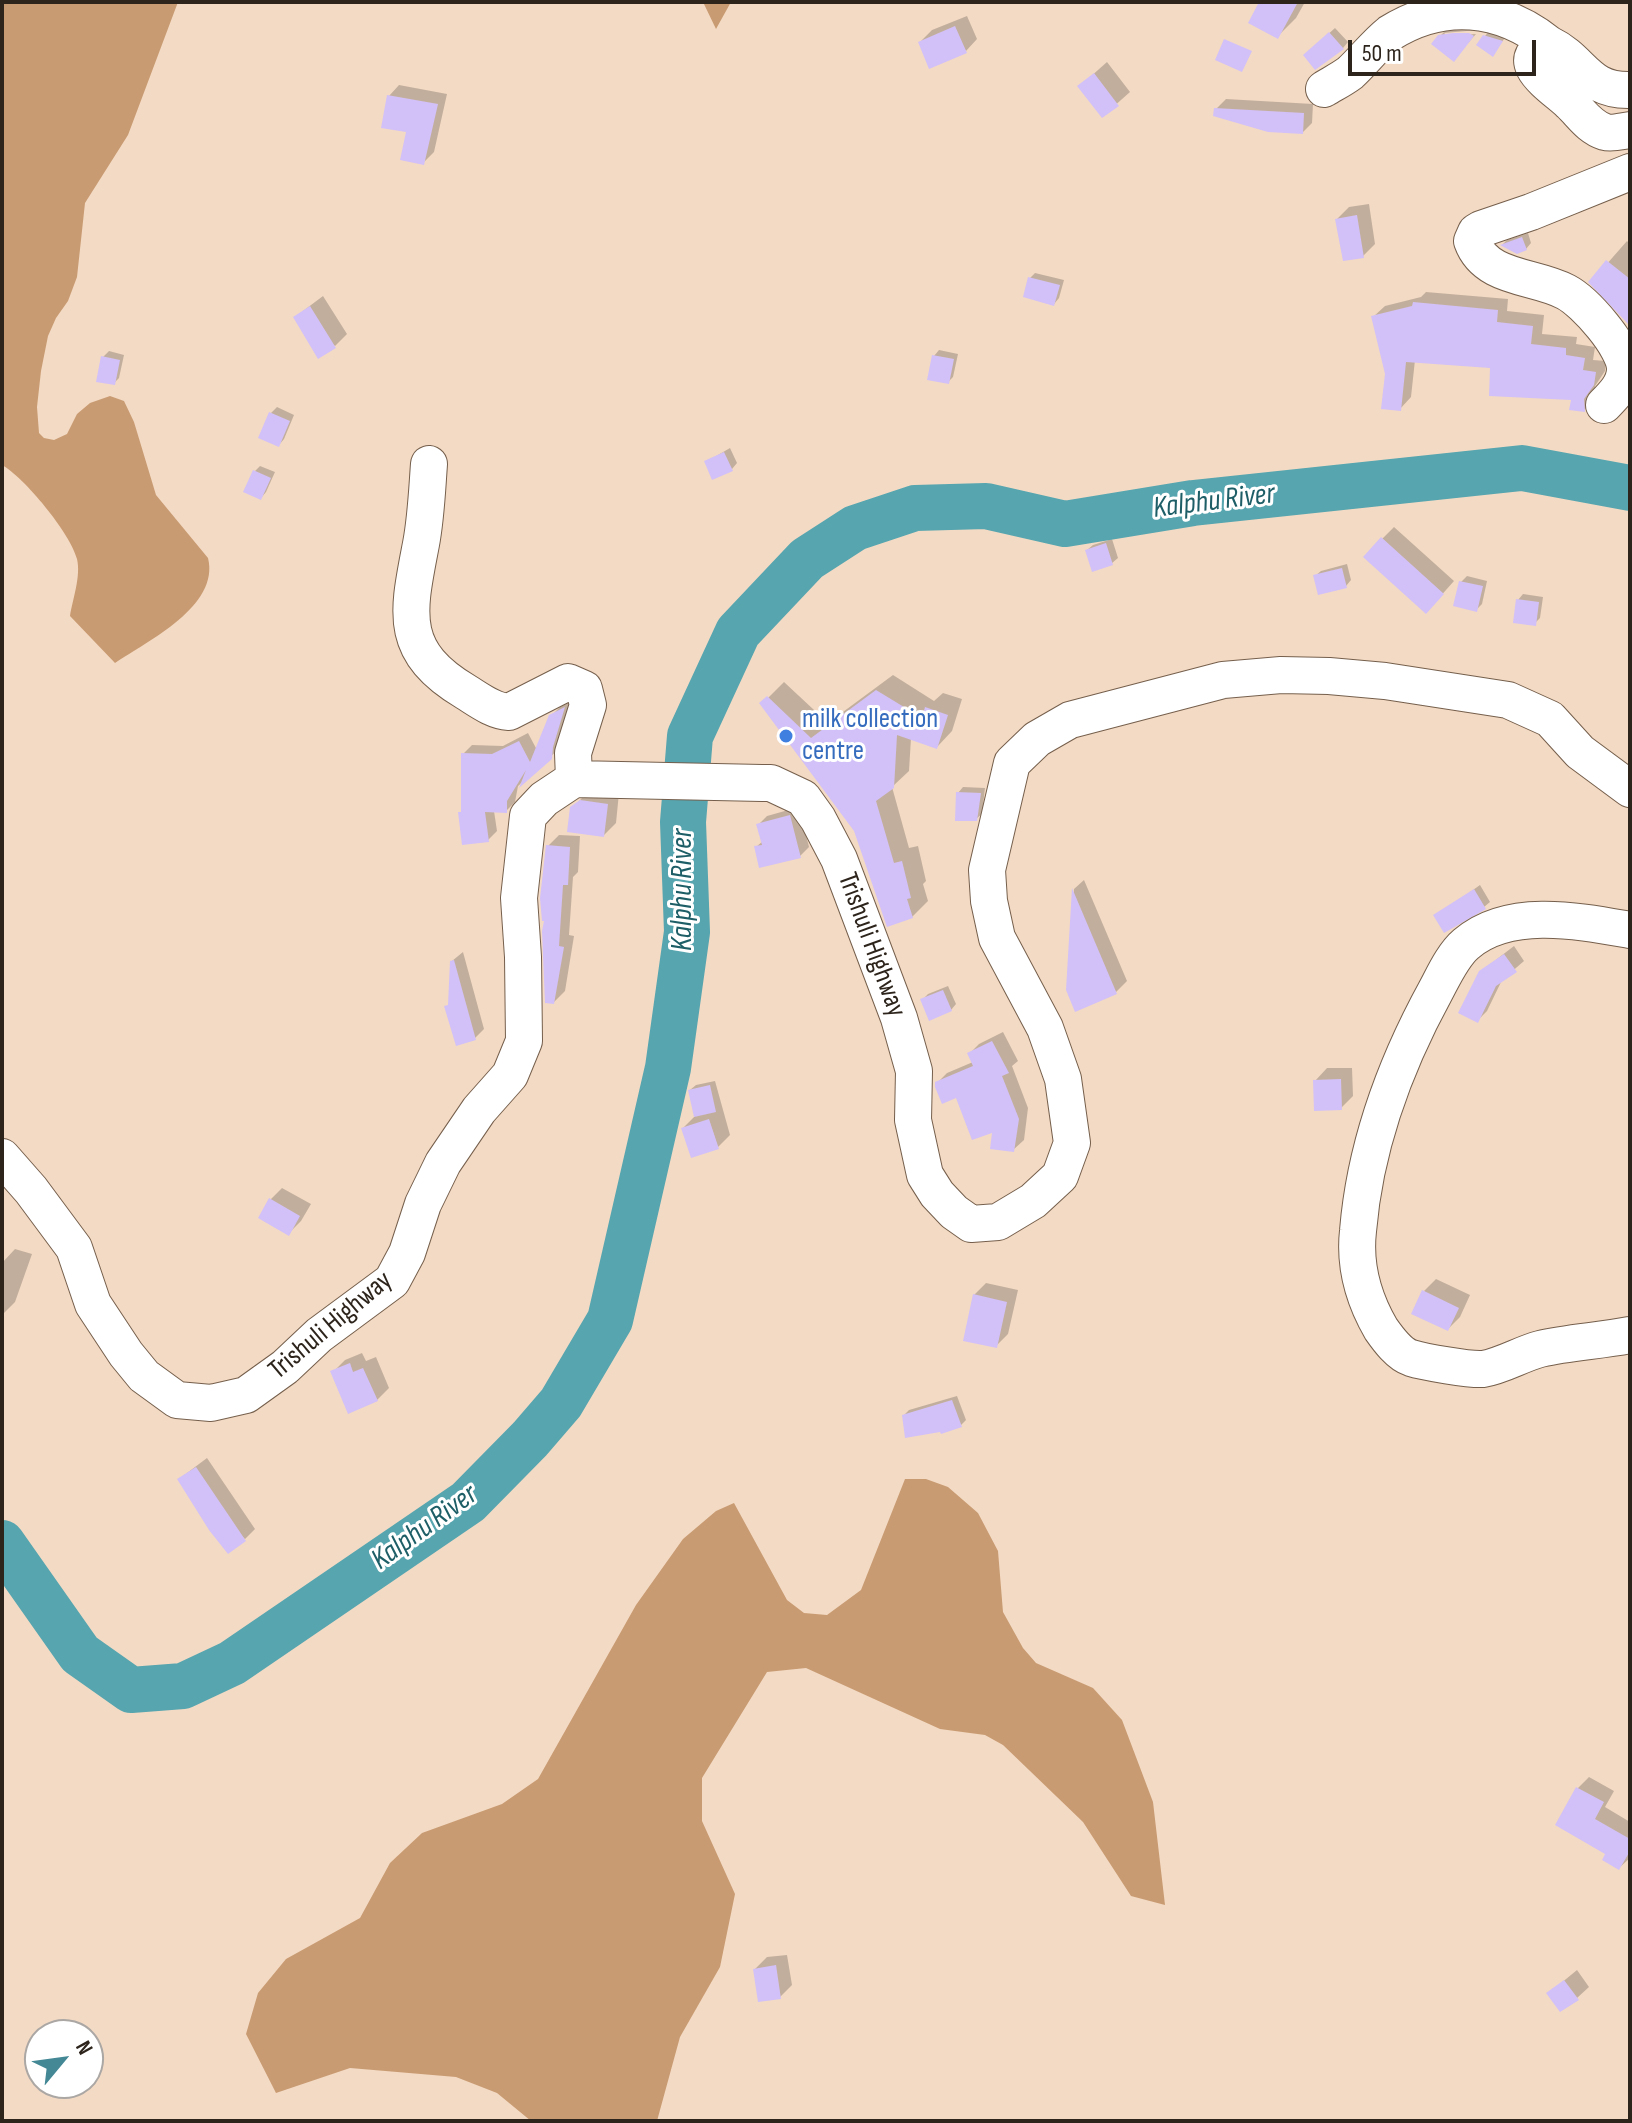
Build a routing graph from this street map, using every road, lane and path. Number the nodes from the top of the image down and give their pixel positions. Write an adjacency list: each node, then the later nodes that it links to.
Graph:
1 (1549, 44): 2 (street); 3 (street); 4 (street)
2 (1324, 89)
3 (1630, 90)
4 (1630, 130)
5 (1630, 172): 6 (street)
6 (1604, 405)
7 (429, 464): 8 (street)
8 (574, 779): 9 (street, Trishuli Highway); 11 (street, Trishuli Highway)
9 (1630, 789)
10 (1630, 930): 12 (street)
11 (2, 1157)
12 (1630, 1335)

